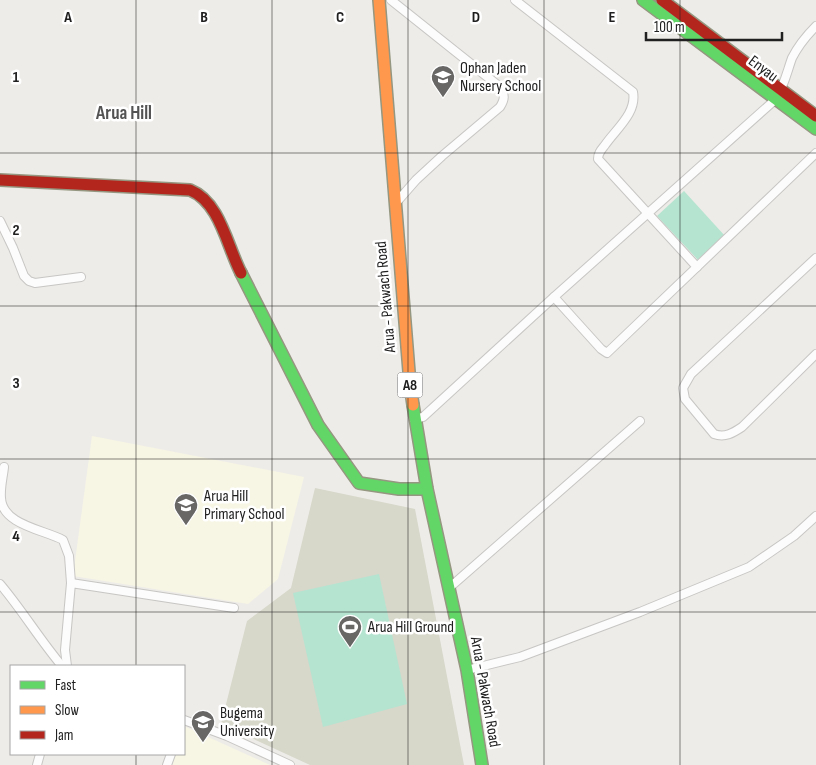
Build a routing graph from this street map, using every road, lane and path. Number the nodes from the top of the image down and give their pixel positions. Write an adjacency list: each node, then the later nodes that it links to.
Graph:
1 (379, 0): 12 (street, Arua - Pakwach Road / A8)
2 (392, 0): 12 (street)
3 (515, 0): 13 (street)
4 (643, 0): 7 (street, Enyau)
5 (662, 0): 7 (street, Enyau)
6 (816, 26): 7 (street)
7 (779, 95): 8 (street, Enyau); 9 (street, Enyau); 13 (street)
8 (816, 116)
9 (816, 128)
10 (816, 153): 16 (street)
11 (0, 180): 23 (street)
12 (395, 204): 20 (street, Arua - Pakwach Road / A8)
13 (648, 213): 16 (street); 18 (street)
14 (0, 221): 17 (street)
15 (816, 258): 19 (street)
16 (697, 267): 18 (street)
17 (81, 277)
18 (554, 296): 20 (street)
19 (816, 354)
20 (414, 419): 23 (street, Arua - Pakwach Road / A8)
21 (640, 421): 27 (street)
22 (4, 467): 25 (street)
23 (427, 489): 27 (street, Arua - Pakwach Road / A8)
24 (816, 516): 31 (street)
25 (71, 583): 28 (street); 30 (street)
26 (0, 584): 29 (street)
27 (448, 588): 31 (street, Arua - Pakwach Road / A8)
28 (234, 608)
29 (61, 665)
30 (67, 665)
31 (467, 670): 34 (street, Arua - Pakwach Road / A8)
32 (185, 720): 33 (street)
33 (290, 765)
34 (482, 765)

